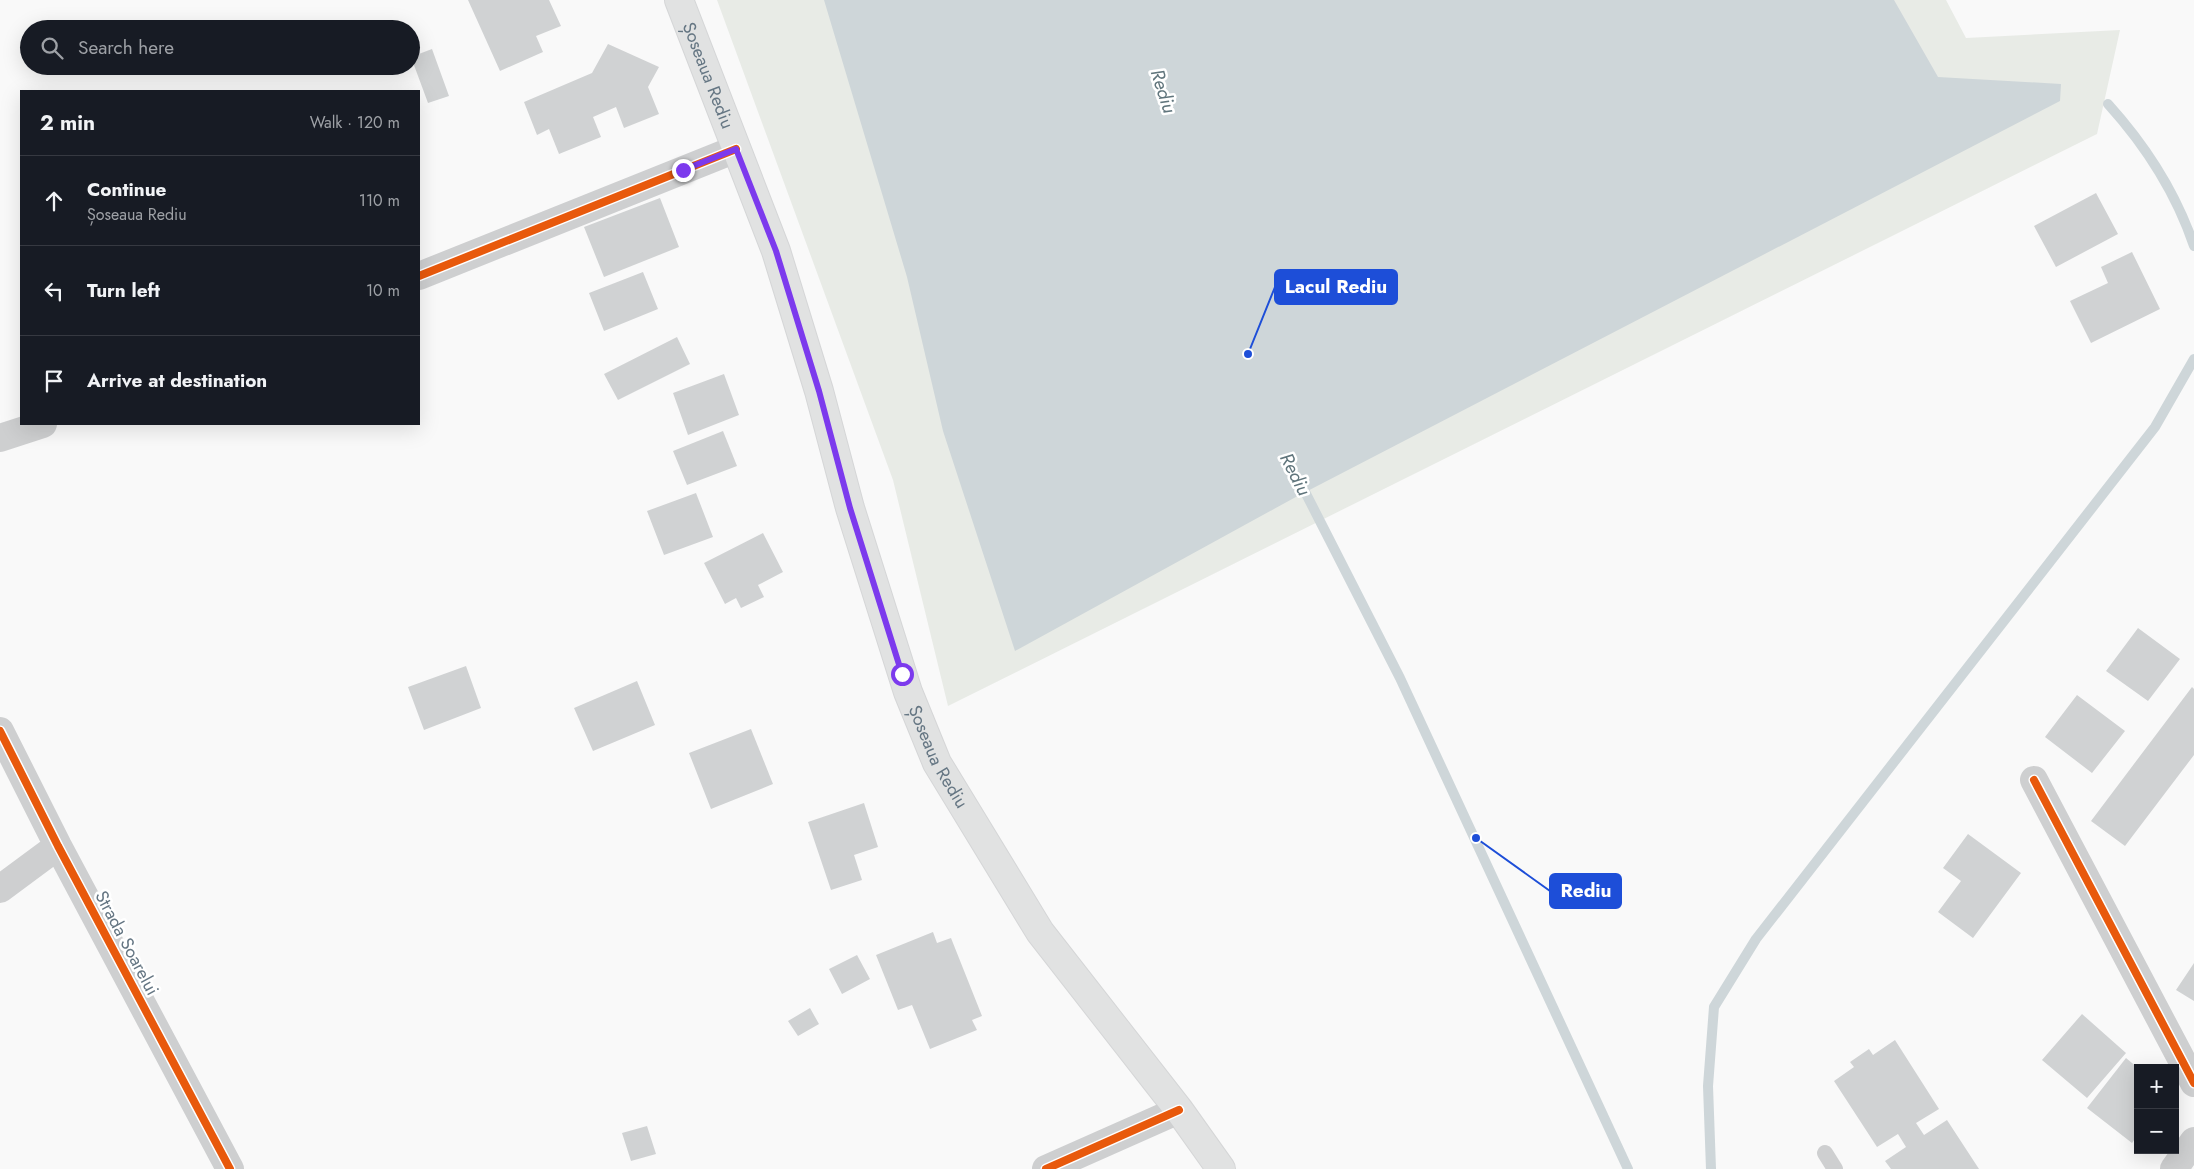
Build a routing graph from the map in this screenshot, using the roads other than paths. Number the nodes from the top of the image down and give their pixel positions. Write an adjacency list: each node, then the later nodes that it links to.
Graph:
1 (679, 0): 2 (main road, Șoseaua Rediu)
2 (736, 149): 3 (street); 11 (main road, Șoseaua Rediu)
3 (420, 276)
4 (40, 425): 5 (street)
5 (0, 438)
6 (0, 731): 8 (street, Strada Soarelui)
7 (2034, 780): 10 (street)
8 (58, 846): 9 (street); 14 (street, Strada Soarelui)
9 (0, 889)
10 (2194, 1083)
11 (1179, 1110): 15 (street); 16 (main road, Șoseaua Rediu)
12 (2194, 1141): 18 (street)
13 (1825, 1153): 17 (lane)
14 (230, 1169)
15 (1046, 1169)
16 (1221, 1169)
17 (1835, 1169)
18 (2174, 1169)

